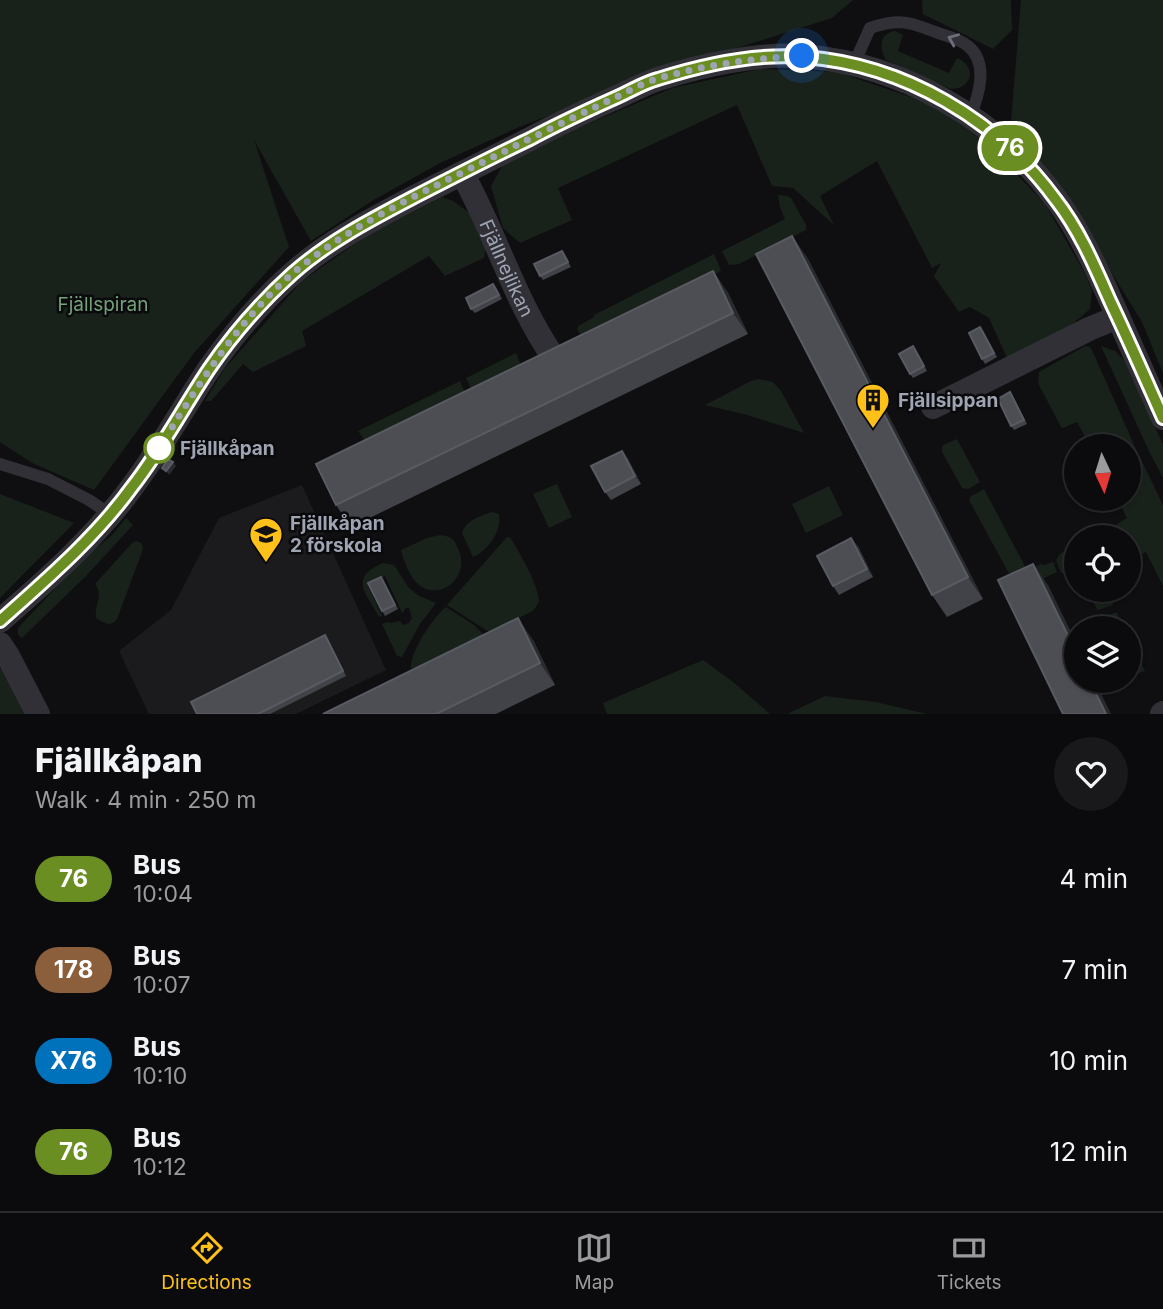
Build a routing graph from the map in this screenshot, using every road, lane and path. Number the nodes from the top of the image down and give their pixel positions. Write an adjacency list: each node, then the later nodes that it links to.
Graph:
1 (854, 64): 2 (street); 2 (lane, one-way to 1); 3 (street)
2 (970, 116): 4 (street)
3 (462, 173): 5 (street, Fjällnejlikan); 9 (street)
4 (1118, 317): 6 (street); 7 (street)
5 (556, 361)
6 (933, 407)
7 (1163, 418)
8 (0, 464): 9 (lane)
9 (111, 515): 10 (street)
10 (0, 621)
11 (0, 644): 12 (street)
12 (38, 714)

